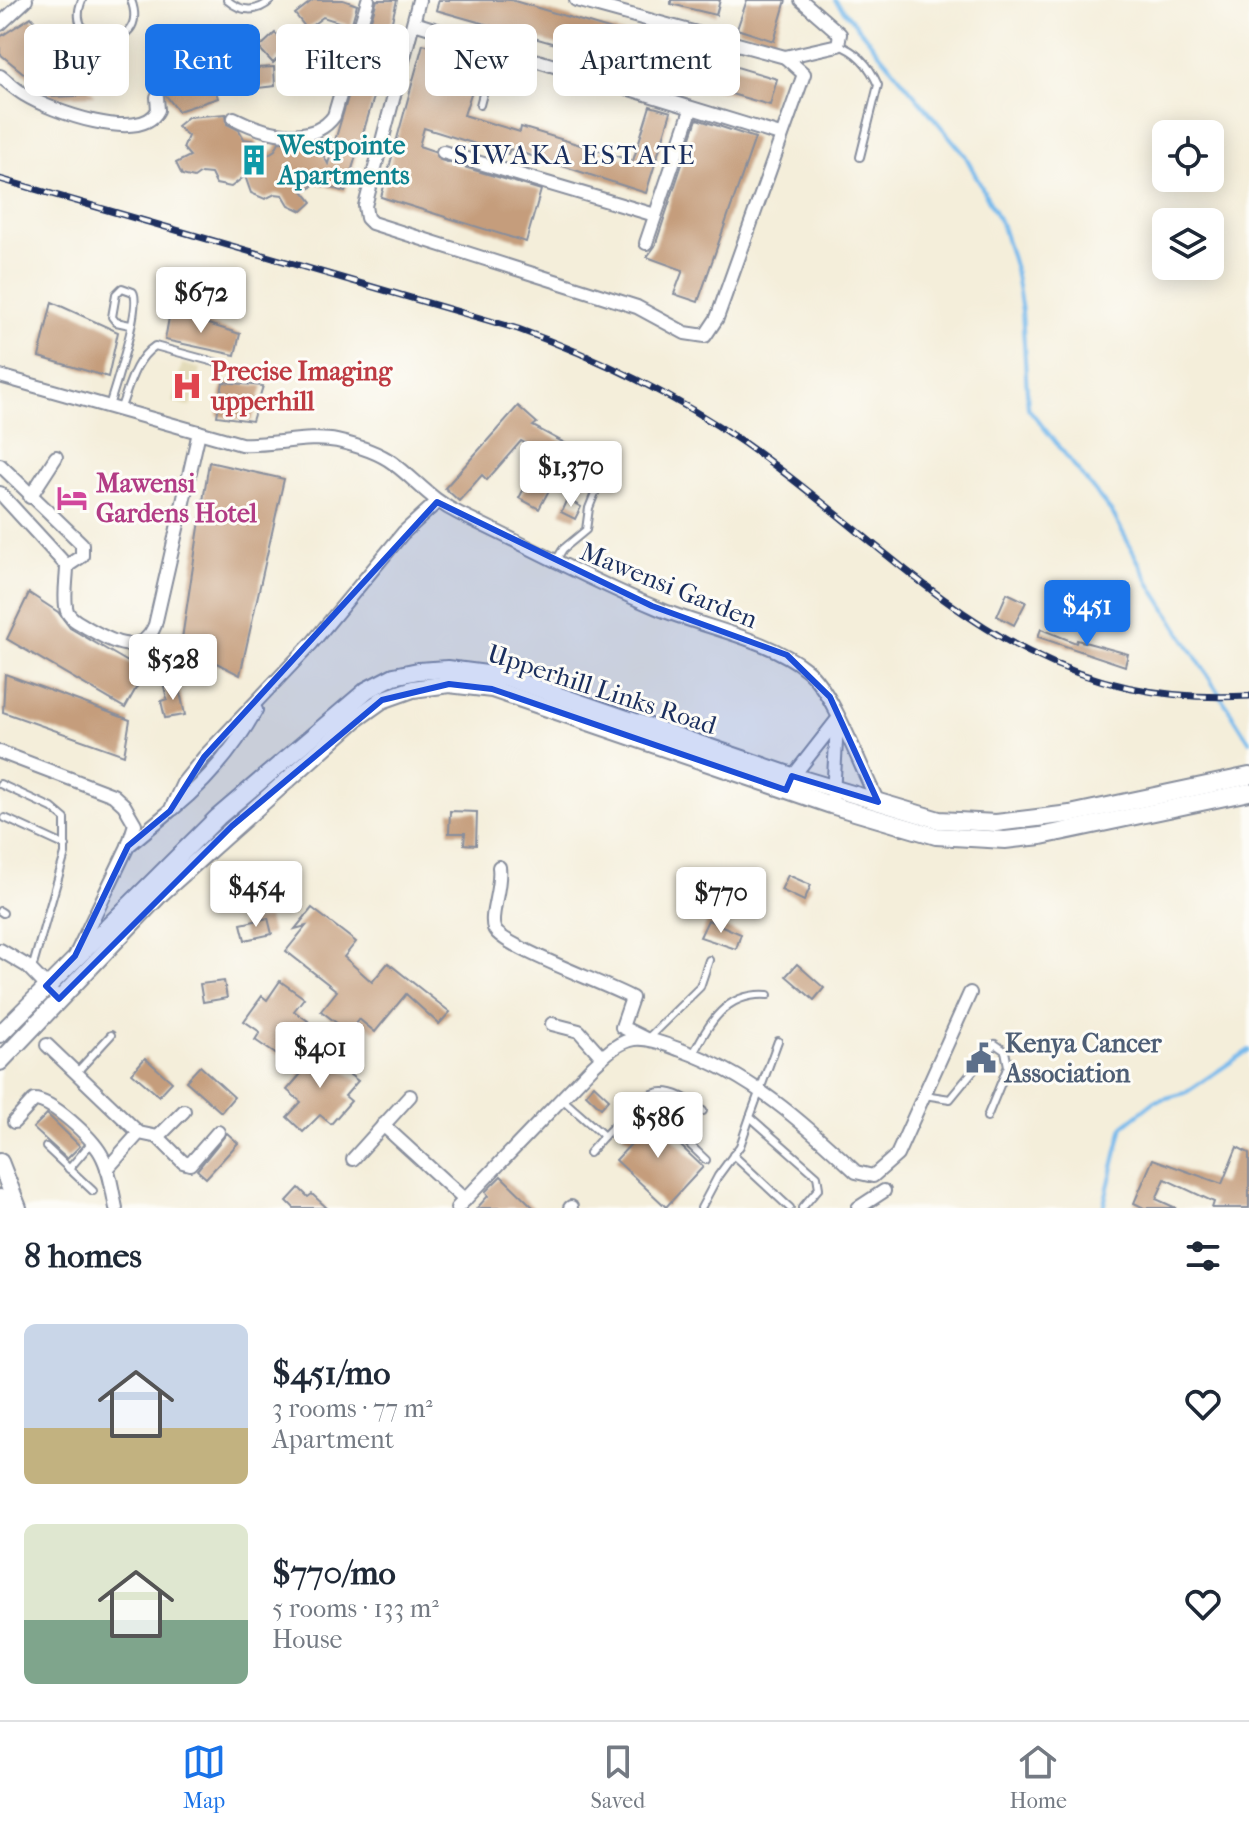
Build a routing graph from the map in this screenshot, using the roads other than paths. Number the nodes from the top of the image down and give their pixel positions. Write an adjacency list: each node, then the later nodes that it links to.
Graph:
1 (26, 0): 11 (street)
2 (82, 0): 3 (lane)
3 (131, 0)
4 (227, 0): 5 (lane)
5 (271, 0)
6 (368, 0): 21 (street)
7 (419, 0): 10 (street)
8 (576, 0): 14 (street)
9 (801, 0): 13 (street)
10 (414, 23): 12 (street); 22 (street)
11 (0, 24)
12 (425, 27)
13 (838, 45): 14 (street); 24 (lane)
14 (785, 57): 22 (street)
15 (537, 62): 20 (street)
16 (0, 76): 18 (street)
17 (482, 96): 19 (lane)
18 (157, 97)
19 (480, 105)
20 (691, 110): 22 (street); 25 (street)
21 (234, 118)
22 (780, 135)
23 (443, 152): 25 (street)
24 (860, 157)
25 (655, 215): 26 (street)
26 (646, 243)
27 (130, 325): 27 (lane); 30 (lane)
28 (218, 363): 30 (lane)
29 (0, 376): 30 (street, Mawensi Garden)
30 (115, 408): 31 (street, Mawensi Garden)
31 (199, 432): 37 (street, Mawensi Garden); 39 (street)
32 (56, 457): 36 (street)
33 (0, 465): 36 (street)
34 (599, 483): 38 (lane)
35 (0, 493): 39 (street)
36 (30, 497): 39 (street)
37 (437, 502): 38 (street, Mawensi Garden); 51 (street)
38 (555, 562): 40 (street, Mawensi Garden)
39 (67, 566)
40 (837, 720): 43 (street); 45 (street); 47 (street)
41 (2, 751): 51 (street)
42 (1249, 776): 47 (street, Upperhill Links Road)
43 (789, 783): 45 (street, Upperhill Links Road); 48 (street, Upperhill Links Road); 54 (street, Upperhill Links Road); 60 (street, Upperhill Links Road)
44 (0, 784): 50 (lane)
45 (835, 788): 47 (street, Upperhill Links Road); 48 (street)
46 (1249, 792): 48 (street, Upperhill Links Road)
47 (878, 802)
48 (831, 805)
49 (5, 818): 50 (lane)
50 (66, 846): 56 (lane)
51 (128, 846): 54 (street)
52 (499, 867): 64 (street)
53 (0, 950): 56 (street)
54 (75, 956): 57 (street, Upperhill Links Road)
55 (709, 960): 64 (lane)
56 (31, 972): 57 (street)
57 (46, 986): 60 (street); 62 (street, Upperhill Links Road)
58 (970, 993): 72 (street)
59 (768, 995): 67 (lane)
60 (59, 999): 69 (street, Upperhill Links Road)
61 (552, 1024): 68 (street)
62 (0, 1034)
63 (111, 1035): 70 (lane)
64 (647, 1039): 67 (street); 68 (street)
65 (778, 1041): 71 (lane)
66 (47, 1045): 70 (street)
67 (693, 1054): 71 (street)
68 (602, 1057): 74 (street)
69 (0, 1062)
70 (76, 1073): 83 (street)
71 (758, 1087): 72 (street); 78 (lane)
72 (924, 1095): 79 (lane)
73 (410, 1096): 81 (street)
74 (561, 1098): 84 (lane); 98 (street)
75 (642, 1099): 77 (lane); 84 (lane); 91 (lane)
76 (184, 1111): 85 (street)
77 (703, 1111)
78 (750, 1117): 89 (lane); 104 (lane)
79 (987, 1117)
80 (14, 1122): 86 (street)
81 (383, 1125): 90 (street); 98 (street)
82 (218, 1132): 85 (street)
83 (139, 1133): 85 (street); 94 (street)
84 (604, 1136): 88 (lane)
85 (158, 1137)
86 (92, 1142): 93 (lane); 94 (street)
87 (46, 1147): 93 (lane)
88 (589, 1153)
89 (733, 1155): 102 (lane); 103 (lane)
90 (353, 1159)
91 (706, 1160)
92 (0, 1162): 100 (street)
93 (69, 1169): 95 (lane)
94 (107, 1169): 101 (street)
95 (93, 1191)
96 (884, 1191): 105 (street)
97 (0, 1198): 99 (street)
98 (461, 1204)
99 (4, 1208)
100 (18, 1208)
101 (116, 1208)
102 (701, 1208)
103 (790, 1208)
104 (802, 1208)
105 (858, 1208)

